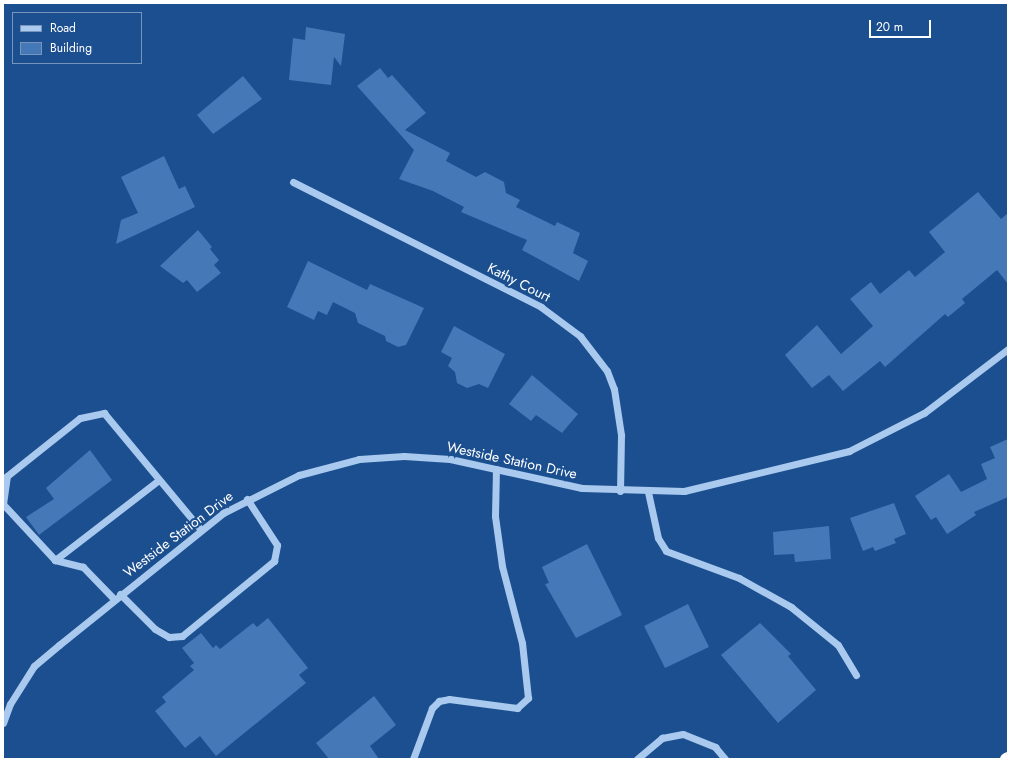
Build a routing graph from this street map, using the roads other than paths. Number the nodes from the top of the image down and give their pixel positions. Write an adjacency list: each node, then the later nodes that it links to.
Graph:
1 (293, 182): 5 (street, Kathy Court)
2 (1008, 350): 6 (street, Westside Station Drive)
3 (496, 469): 5 (street, Westside Station Drive); 7 (street, Westside Station Drive); 14 (street)
4 (159, 480): 8 (street); 9 (street); 9 (street)
5 (620, 491): 6 (street, Westside Station Drive)
6 (648, 492): 12 (street)
7 (247, 499): 8 (street, Westside Station Drive); 10 (street)
8 (201, 530): 10 (street, Westside Station Drive)
9 (55, 560): 11 (street)
10 (120, 594): 11 (street, Westside Station Drive)
11 (114, 600): 13 (street, Westside Station Drive)
12 (856, 675)
13 (3, 723)
14 (413, 759)
15 (637, 759): 16 (street)
16 (725, 759)

